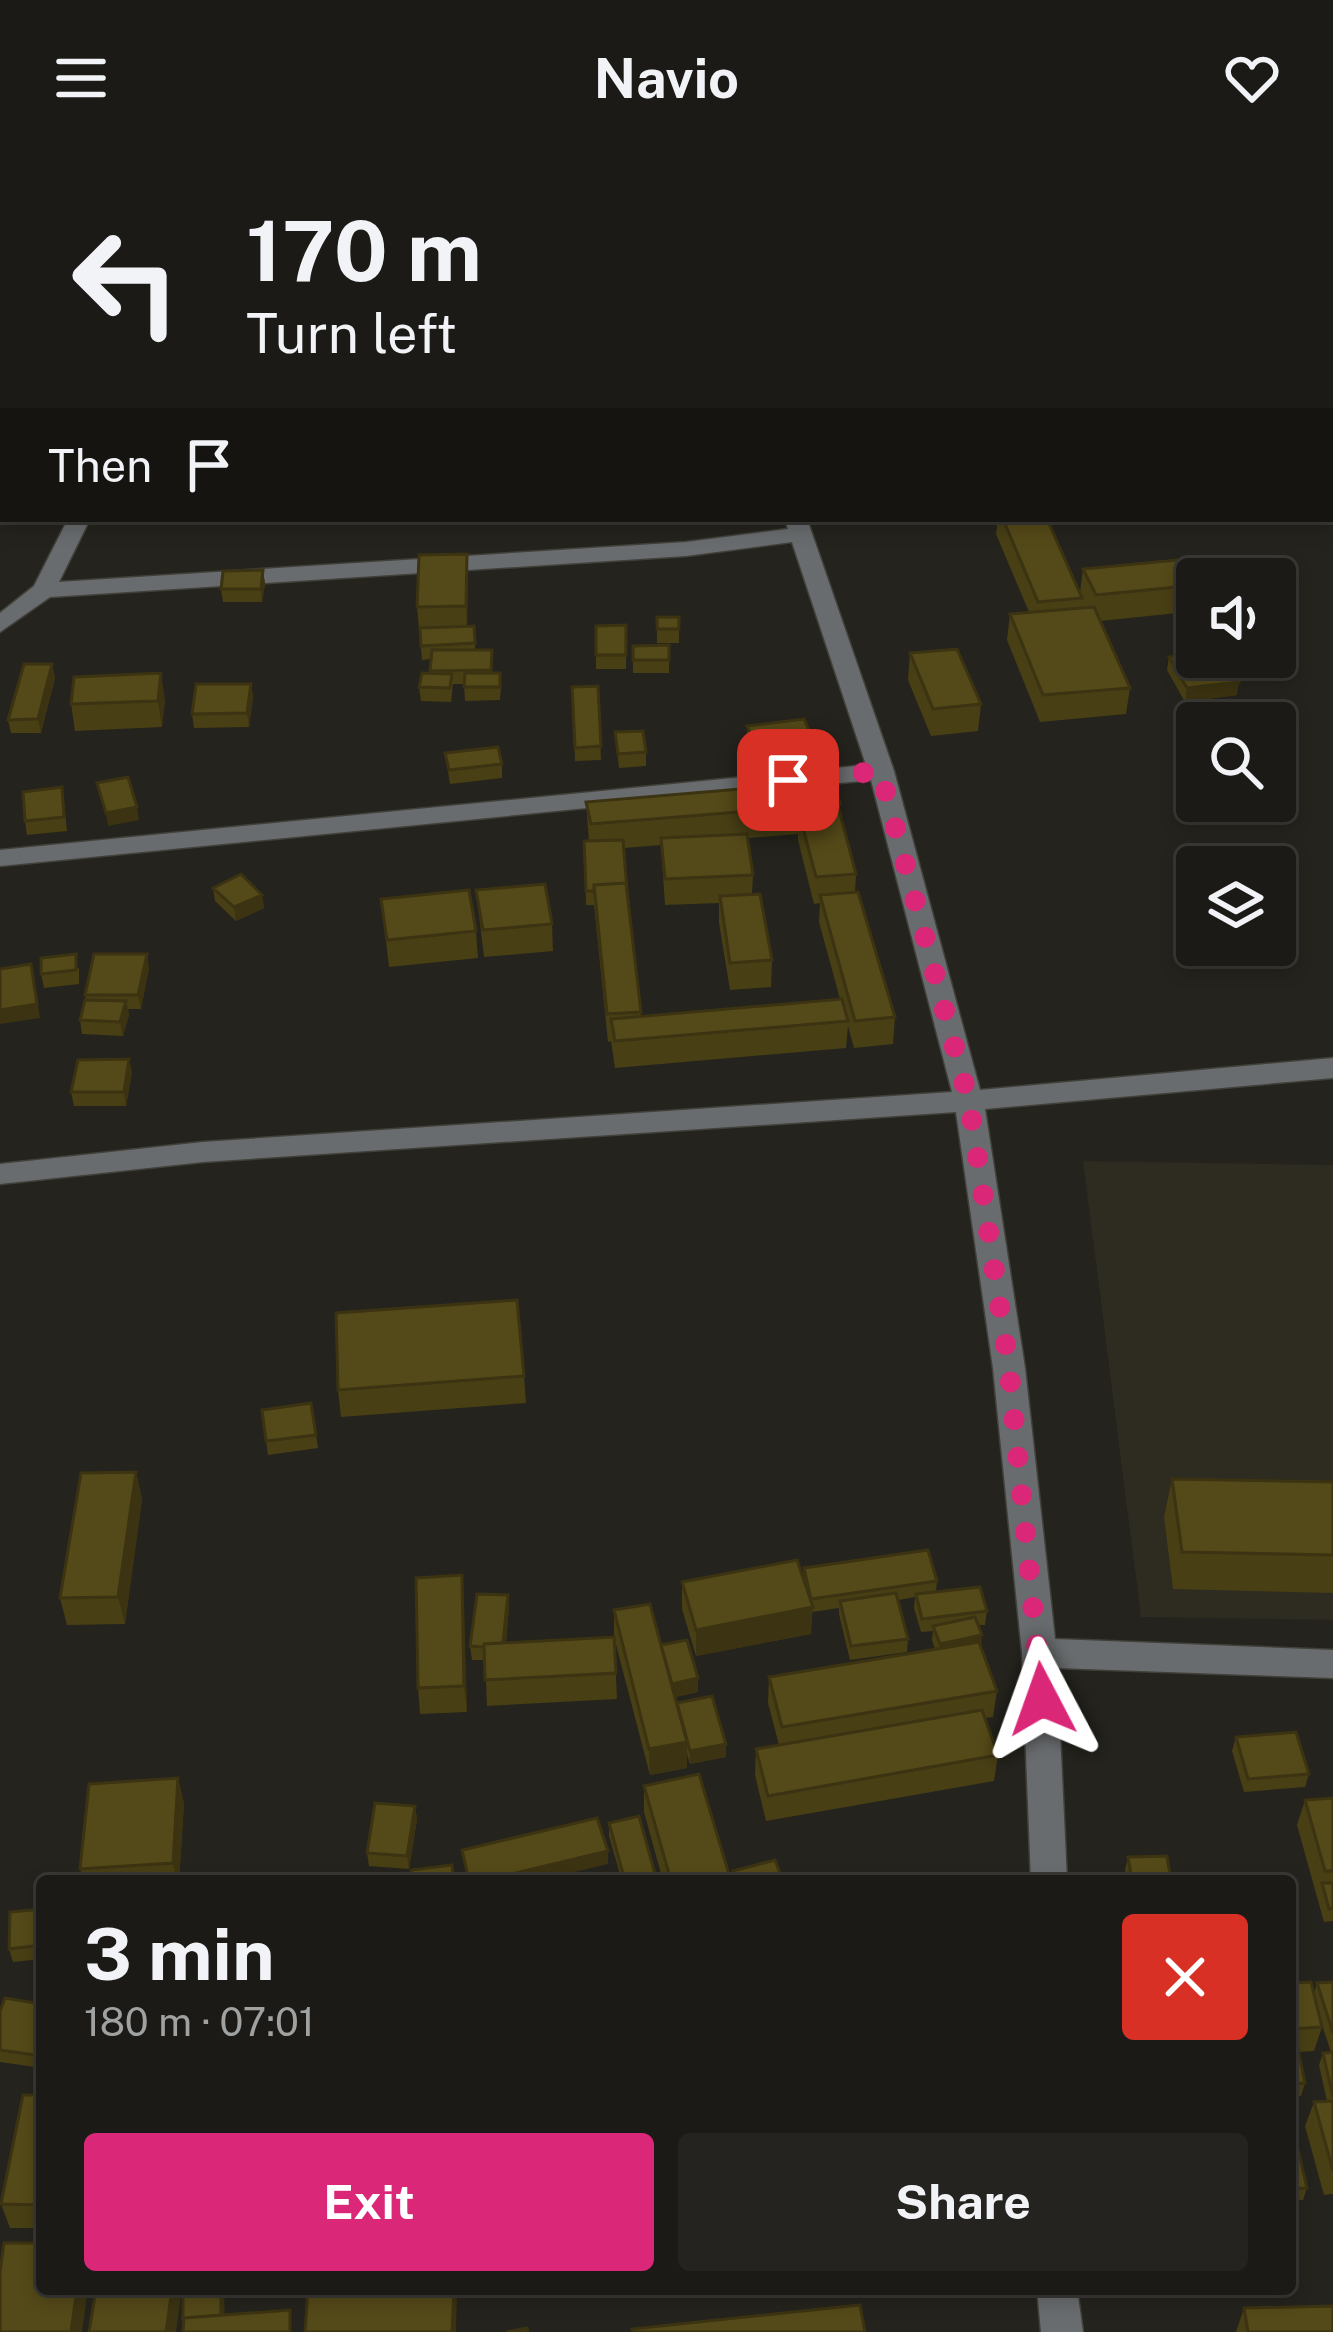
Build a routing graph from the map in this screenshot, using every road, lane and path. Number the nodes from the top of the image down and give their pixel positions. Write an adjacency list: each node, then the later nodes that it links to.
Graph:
1 (78, 522): 3 (street)
2 (798, 526): 3 (street); 5 (street)
3 (44, 590): 4 (street)
4 (0, 625)
5 (880, 771): 6 (street); 8 (street)
6 (0, 858)
7 (1333, 1067): 8 (street)
8 (969, 1101): 9 (street); 10 (street)
9 (0, 1174)
10 (1039, 1653): 11 (street); 12 (street)
11 (1333, 1664)
12 (1049, 1875)
13 (1058, 2295): 14 (street)
14 (1062, 2332)

